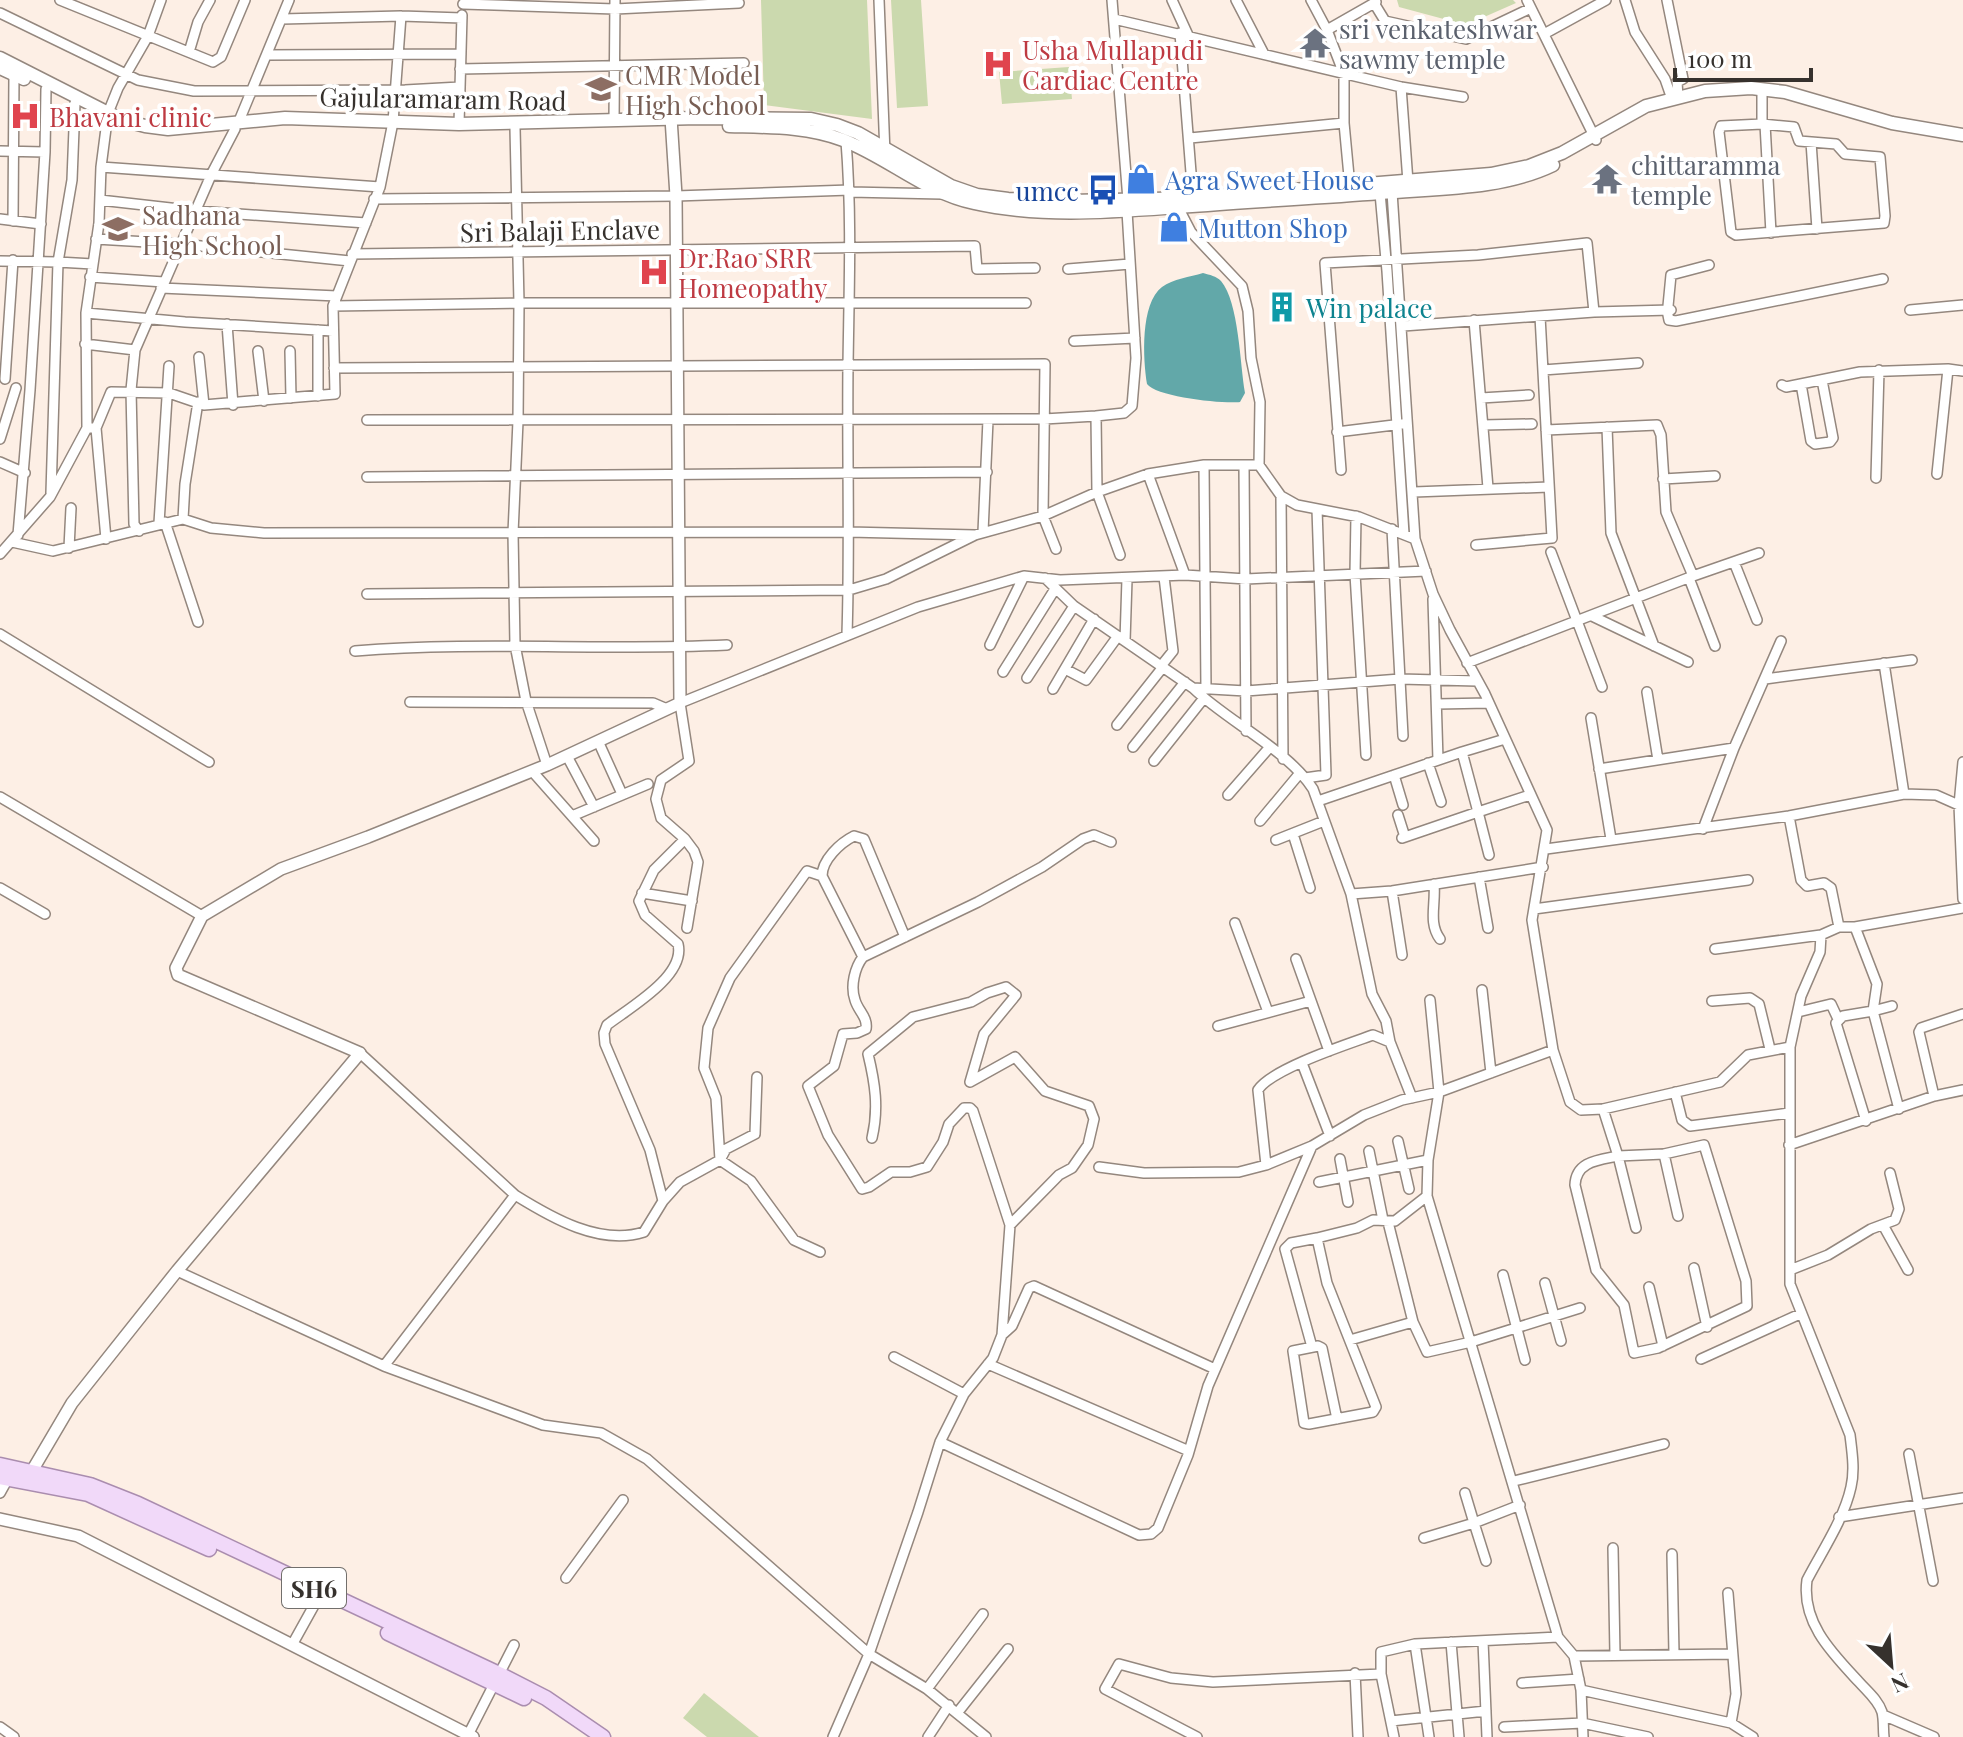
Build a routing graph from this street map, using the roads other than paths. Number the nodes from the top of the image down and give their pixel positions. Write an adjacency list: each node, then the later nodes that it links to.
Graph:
1 (60, 0): 30 (street)
2 (160, 0): 30 (street)
3 (210, 0): 31 (street)
4 (245, 0): 31 (street)
5 (289, 0): 25 (street)
6 (879, 0): 68 (street)
7 (1112, 0): 26 (street)
8 (1172, 0): 28 (street)
9 (1236, 0): 34 (street)
10 (1311, 0): 27 (street)
11 (1606, 0): 29 (street)
12 (1625, 0): 49 (street)
13 (1667, 0): 49 (street)
14 (1377, 1): 20 (street); 27 (street)
15 (463, 2): 16 (street); 24 (street)
16 (494, 3): 17 (street)
17 (536, 3): 19 (street)
18 (739, 3): 21 (street)
19 (558, 4): 21 (street)
20 (1529, 4): 29 (street)
21 (615, 5): 38 (street)
22 (0, 13): 43 (street)
23 (401, 16): 24 (street); 25 (street); 32 (street)
24 (462, 18): 33 (street)
25 (282, 19): 35 (street)
26 (1114, 19): 28 (street); 86 (street)
27 (1327, 30): 41 (street)
28 (1184, 34): 34 (street); 64 (street)
29 (1544, 34): 63 (street)
30 (148, 36): 31 (street); 43 (street)
31 (189, 52)
32 (398, 53): 33 (street); 35 (street); 46 (street)
33 (461, 54): 40 (street)
34 (1264, 54): 41 (street)
35 (267, 55): 48 (street)
36 (0, 58): 53 (main road, Gajularamaram Road)
37 (744, 63): 38 (street)
38 (615, 66): 40 (street); 54 (street)
39 (0, 68): 42 (main road, Gajularamaram Road)
40 (460, 69): 44 (street)
41 (1344, 74): 45 (street); 56 (street)
42 (14, 75): 47 (main road, Gajularamaram Road); 70 (street)
43 (128, 75): 48 (street); 53 (street)
44 (460, 87): 46 (street); 57 (street)
45 (1401, 87): 51 (street); 75 (street)
46 (396, 88): 48 (street); 60 (street)
47 (46, 89): 52 (main road, Gajularamaram Road); 71 (street)
48 (252, 90): 59 (street)
49 (1674, 92): 50 (main road, Gajularamaram Road); 63 (main road, Gajularamaram Road)
50 (1762, 92): 58 (street); 62 (main road, Gajularamaram Road); 63 (main road, Gajularamaram Road); 66 (main road, Gajularamaram Road)
51 (1463, 97)
52 (75, 103): 53 (main road, Gajularamaram Road); 105 (street)
53 (108, 116): 59 (main road, Gajularamaram Road); 73 (street)
54 (614, 121): 55 (main road, Gajularamaram Road); 57 (main road, Gajularamaram Road)
55 (672, 122): 61 (main road, Gajularamaram Road); 65 (main road, Gajularamaram Road); 68 (main road, Gajularamaram Road); 82 (street)
56 (1344, 123): 64 (street); 77 (street)
57 (459, 124): 60 (main road, Gajularamaram Road)
58 (1763, 124): 67 (street); 94 (street); 94 (street)
59 (237, 125): 60 (main road, Gajularamaram Road); 74 (street)
60 (393, 126): 61 (main road, Gajularamaram Road); 76 (street)
61 (515, 128): 81 (street)
62 (1963, 135)
63 (1595, 137): 75 (main road, Gajularamaram Road); 79 (main road, Gajularamaram Road)
64 (1190, 138): 83 (street)
65 (846, 141): 72 (main road, Gajularamaram Road); 78 (street)
66 (1963, 141)
67 (1811, 142): 93 (street); 93 (street)
68 (886, 148): 72 (street); 86 (main road, Gajularamaram Road)
69 (0, 151): 70 (street)
70 (15, 152): 71 (street); 90 (street)
71 (45, 152): 92 (street)
72 (884, 162): 80 (main road, Gajularamaram Road)
73 (101, 167): 74 (street); 85 (street)
74 (212, 173): 76 (street); 88 (street)
75 (1408, 182): 77 (main road, Gajularamaram Road)
76 (380, 187): 84 (street)
77 (1350, 187): 83 (main road, Gajularamaram Road)
78 (850, 191): 80 (street); 82 (street); 97 (street)
79 (1386, 192): 87 (main road, Gajularamaram Road); 101 (street)
80 (943, 194): 86 (main road, Gajularamaram Road)
81 (516, 196): 82 (street); 84 (street); 99 (street)
82 (676, 196): 98 (street)
83 (1193, 198): 86 (main road, Gajularamaram Road)
84 (374, 199): 91 (street)
85 (100, 200): 88 (street); 95 (street)
86 (1127, 205): 87 (main road, Gajularamaram Road); 107 (street)
87 (1178, 207): 182 (street)
88 (197, 211): 91 (street); 96 (street)
89 (0, 219): 90 (street)
90 (13, 221): 92 (street)
91 (366, 223): 100 (street)
92 (41, 224): 104 (street)
93 (1817, 229): 94 (street)
94 (1771, 233)
95 (96, 239): 96 (street, Sri Balaji Enclave); 106 (street)
96 (181, 244): 100 (street, Sri Balaji Enclave); 113 (street)
97 (849, 248): 98 (street, Sri Balaji Enclave); 109 (street, Sri Balaji Enclave); 117 (street)
98 (677, 250): 99 (street, Sri Balaji Enclave); 116 (street)
99 (518, 252): 100 (street, Sri Balaji Enclave); 115 (street)
100 (351, 258): 114 (street)
101 (1392, 259): 122 (street); 128 (street); 170 (street); 177 (street)
102 (13, 260): 103 (street); 104 (street); 148 (street)
103 (0, 261)
104 (38, 261): 105 (street); 153 (street)
105 (58, 262): 106 (street); 200 (street)
106 (93, 264): 111 (street)
107 (1130, 264): 110 (street); 131 (street)
108 (1709, 265): 120 (street)
109 (1035, 268)
110 (1068, 269)
111 (90, 277): 113 (street); 123 (street)
112 (1883, 279): 120 (street)
113 (163, 285): 114 (street); 125 (street)
114 (335, 301): 115 (street); 130 (street)
115 (519, 303): 116 (street); 142 (street)
116 (677, 303): 117 (street); 141 (street)
117 (851, 303): 118 (street); 139 (street)
118 (1026, 303)
119 (1963, 305): 121 (street)
120 (1669, 308): 122 (street)
121 (1910, 310)
122 (1594, 312): 124 (street)
123 (86, 313): 125 (street); 133 (street)
124 (1540, 316): 126 (street); 145 (street)
125 (148, 318): 127 (street); 134 (street)
126 (1474, 320): 128 (street); 159 (street)
127 (227, 324): 129 (street); 162 (street)
128 (1403, 326): 171 (street)
129 (318, 330): 130 (street); 157 (street)
130 (333, 331): 143 (street)
131 (1135, 338): 132 (street); 163 (street)
132 (1074, 341)
133 (85, 344): 134 (street); 175 (street)
134 (135, 350): 154 (street)
135 (258, 351): 160 (street)
136 (290, 351): 158 (street)
137 (199, 357): 161 (street)
138 (1638, 363): 145 (street)
139 (848, 365): 141 (street); 164 (street); 166 (street)
140 (169, 366): 155 (street)
141 (677, 366): 142 (street); 169 (street)
142 (517, 367): 143 (street); 168 (street)
143 (334, 368): 157 (street)
144 (1948, 369): 146 (street); 147 (street); 188 (street)
145 (1543, 370): 176 (street)
146 (1879, 370): 149 (street); 193 (street)
147 (1963, 371)
148 (3, 378): 152 (street)
149 (1822, 380): 150 (street); 150 (street)
150 (1801, 384): 151 (street)
151 (1782, 385)
152 (16, 388): 153 (street); 178 (street)
153 (30, 390): 185 (street)
154 (131, 390): 155 (street); 175 (street); 208 (street)
155 (169, 393): 161 (street); 206 (street)
156 (1529, 395): 159 (street)
157 (318, 396): 158 (street)
158 (291, 398): 160 (street)
159 (1481, 398): 173 (street)
160 (264, 401): 162 (street)
161 (201, 403): 162 (street); 205 (street)
162 (233, 405)
163 (1096, 416): 164 (street); 197 (street)
164 (1044, 419): 167 (street); 203 (street)
165 (367, 420): 168 (street)
166 (849, 420): 167 (street); 169 (street); 186 (street)
167 (988, 420): 184 (street)
168 (518, 421): 169 (street); 190 (street)
169 (678, 421): 189 (street)
170 (1397, 424): 171 (street); 177 (street); 213 (street)
171 (1409, 424): 198 (street)
172 (1532, 424): 173 (street)
173 (1483, 425): 196 (street)
174 (1607, 427): 176 (street); 194 (street); 244 (street)
175 (91, 428): 200 (street); 215 (street)
176 (1546, 430): 195 (street)
177 (1337, 432): 183 (street)
178 (0, 439)
179 (0, 462): 185 (street)
180 (1204, 465): 181 (street); 187 (street); 234 (street)
181 (1244, 465): 182 (street); 237 (street)
182 (1259, 465): 199 (street)
183 (1341, 470)
184 (987, 472): 186 (street); 212 (street)
185 (25, 473): 214 (street)
186 (849, 473): 189 (street); 209 (street)
187 (1148, 474): 197 (street); 228 (street)
188 (1937, 474)
189 (678, 475): 190 (street); 211 (street)
190 (516, 476): 192 (street); 210 (street)
191 (1715, 476): 194 (street)
192 (367, 477)
193 (1876, 478)
194 (1663, 479): 232 (street)
195 (1549, 487): 196 (street); 217 (street)
196 (1488, 488): 198 (street)
197 (1097, 492): 203 (street); 223 (street)
198 (1414, 492): 216 (street)
199 (1281, 496): 202 (street); 235 (street)
200 (50, 497): 214 (street)
201 (71, 508): 218 (street)
202 (1317, 509): 204 (street); 229 (street)
203 (1043, 516): 212 (street); 219 (street)
204 (1356, 516): 207 (street); 227 (street)
205 (183, 519): 206 (street); 210 (street)
206 (162, 523): 208 (street); 250 (street)
207 (1392, 529): 213 (street); 226 (street)
208 (139, 531): 215 (street)
209 (849, 532): 211 (street); 212 (street); 239 (street)
210 (513, 533): 211 (street); 240 (street)
211 (679, 533): 241 (street)
212 (979, 533): 239 (street)
213 (1404, 534): 216 (street)
214 (15, 539): 218 (street); 222 (street)
215 (106, 539): 218 (street)
216 (1415, 539): 225 (street)
217 (1476, 545)
218 (69, 548)
219 (1056, 549)
220 (1551, 552): 248 (street)
221 (1759, 553): 224 (street)
222 (0, 554)
223 (1120, 555)
224 (1734, 562): 232 (street); 249 (street)
225 (1426, 571): 226 (street); 243 (street)
226 (1395, 572): 227 (street); 270 (street)
227 (1355, 574): 229 (street); 274 (street)
228 (1185, 575): 231 (street); 234 (street)
229 (1318, 575): 235 (street); 276 (street)
230 (1024, 576): 233 (street); 252 (street); 257 (street)
231 (1164, 577): 236 (street); 266 (street)
232 (1691, 577): 244 (street); 259 (street)
233 (1045, 578): 236 (street); 238 (street)
234 (1205, 578): 237 (street); 282 (street)
235 (1282, 578): 237 (street); 279 (street)
236 (1127, 579): 253 (street)
237 (1246, 579): 280 (street)
238 (1055, 589): 245 (street); 268 (street)
239 (849, 590): 241 (street); 252 (street)
240 (513, 592): 241 (street); 242 (street); 255 (street)
241 (679, 593): 260 (street)
242 (367, 594)
243 (1433, 594): 264 (street); 271 (street)
244 (1636, 599): 246 (street); 258 (street)
245 (1074, 606): 247 (street); 269 (street)
246 (1592, 616): 248 (street); 258 (street)
247 (1094, 619): 253 (street); 267 (street)
248 (1577, 620): 264 (street); 277 (street)
249 (1757, 620)
250 (198, 622)
251 (0, 634): 304 (street)
252 (847, 634): 285 (street)
253 (1122, 638): 266 (street); 267 (street)
254 (1781, 641): 272 (street)
255 (515, 645): 260 (street); 261 (street); 283 (street)
256 (727, 645): 260 (street)
257 (990, 645)
258 (1654, 646): 263 (street)
259 (1715, 646)
260 (681, 647): 285 (street)
261 (355, 651)
262 (1912, 660): 265 (street)
263 (1688, 662)
264 (1467, 663): 273 (street)
265 (1884, 663): 272 (street); 314 (street)
266 (1162, 666): 275 (street); 290 (street)
267 (1065, 669): 278 (street)
268 (1003, 672)
269 (1027, 678)
270 (1400, 679): 271 (street); 274 (street); 292 (street)
271 (1437, 679): 273 (street); 287 (street)
272 (1765, 679): 297 (street)
273 (1477, 681): 286 (street)
274 (1362, 682): 276 (street); 299 (street)
275 (1189, 685): 282 (street); 295 (street)
276 (1321, 687): 279 (street); 311 (street)
277 (1602, 687)
278 (1053, 689)
279 (1285, 689): 280 (street); 301 (street)
280 (1246, 691): 282 (street); 291 (street)
281 (1647, 692): 302 (street)
282 (1205, 694): 291 (street); 303 (street)
283 (526, 701): 284 (street); 288 (street); 307 (street)
284 (410, 702)
285 (680, 703): 288 (street); 331 (street)
286 (1489, 703): 287 (street); 293 (street)
287 (1437, 704): 305 (street)
288 (667, 709): 294 (street)
289 (1591, 718): 308 (street)
290 (1117, 725)
291 (1246, 731): 296 (street)
292 (1403, 736)
293 (1505, 739): 298 (street); 316 (street)
294 (598, 741): 300 (street); 313 (street)
295 (1133, 747)
296 (1269, 748): 301 (street); 315 (street)
297 (1734, 748): 302 (street); 329 (street)
298 (1462, 752): 305 (street); 323 (street)
299 (1366, 755)
300 (567, 756): 307 (street); 322 (street)
301 (1283, 759): 311 (street)
302 (1658, 760): 308 (street)
303 (1154, 761)
304 (209, 762)
305 (1433, 762): 310 (street); 319 (street)
306 (1963, 762): 321 (street)
307 (547, 765): 309 (street)
308 (1599, 769): 332 (street)
309 (532, 771): 325 (street); 353 (street)
310 (1394, 775): 318 (street); 320 (street)
311 (1302, 776): 318 (street); 327 (street)
312 (648, 784): 313 (street)
313 (622, 794): 322 (street)
314 (1904, 794): 321 (street); 326 (street)
315 (1228, 795)
316 (1530, 795): 323 (street); 336 (street)
317 (0, 797): 353 (street)
318 (1318, 801): 328 (street)
319 (1441, 802)
320 (1403, 805)
321 (1961, 806): 348 (street)
322 (594, 807): 325 (street)
323 (1478, 812): 324 (street); 337 (street)
324 (1398, 815)
325 (572, 816): 334 (street)
326 (1789, 816): 329 (street); 355 (street)
327 (1260, 821)
328 (1324, 821): 330 (street); 347 (street)
329 (1703, 829): 332 (street)
330 (1293, 834): 333 (street); 344 (street)
331 (685, 839): 346 (street); 349 (street)
332 (1611, 839): 336 (street)
333 (1276, 840)
334 (594, 841)
335 (1111, 842): 360 (street)
336 (1546, 849): 338 (street)
337 (1489, 855)
338 (1543, 867): 340 (street); 351 (street)
339 (822, 876): 360 (street); 364 (street); 404 (street)
340 (1479, 877): 342 (street); 358 (street)
341 (1748, 880): 351 (street)
342 (1434, 884): 345 (street); 361 (street)
343 (0, 888): 352 (street)
344 (1310, 888)
345 (1392, 891): 347 (street); 363 (street)
346 (642, 893): 349 (street); 416 (street)
347 (1351, 894): 377 (street)
348 (1963, 899)
349 (692, 901): 357 (street)
350 (1963, 908): 356 (street)
351 (1534, 909): 380 (street)
352 (45, 914)
353 (202, 916): 382 (street)
354 (1235, 923): 372 (street)
355 (1839, 927): 356 (street); 359 (street)
356 (1855, 927): 371 (street)
357 (687, 928)
358 (1488, 928)
359 (1821, 935): 362 (street); 373 (street)
360 (905, 937): 364 (street)
361 (1440, 939)
362 (1715, 949)
363 (1402, 955)
364 (863, 957): 420 (street)
365 (1296, 959): 368 (street)
366 (1482, 990): 384 (street)
367 (1430, 1000): 387 (street)
368 (1311, 1001): 372 (street); 381 (street)
369 (1712, 1001): 379 (street)
370 (1892, 1006): 371 (street)
371 (1873, 1011): 375 (street); 392 (street)
372 (1268, 1012): 376 (street)
373 (1798, 1012): 375 (street); 378 (street)
374 (1963, 1014): 389 (street)
375 (1838, 1019): 394 (street)
376 (1218, 1026)
377 (1390, 1042): 381 (street); 390 (street)
378 (1790, 1047): 379 (street); 393 (street)
379 (1770, 1049): 388 (street)
380 (1553, 1050): 384 (street); 391 (street)
381 (1329, 1051): 383 (street)
382 (360, 1053): 414 (street); 428 (street)
383 (1302, 1063): 395 (street); 406 (street)
384 (1491, 1073): 387 (street)
385 (757, 1077): 404 (street)
386 (1963, 1090): 389 (street)
387 (1439, 1092): 390 (street); 405 (street)
388 (1675, 1092): 391 (street); 393 (street)
389 (1934, 1096): 392 (street)
390 (1412, 1098): 395 (street)
391 (1603, 1109): 402 (street)
392 (1899, 1109): 394 (street)
393 (1789, 1113): 398 (street)
394 (1866, 1121): 398 (street)
395 (1330, 1136): 399 (street)
396 (872, 1138): 420 (street)
397 (1398, 1141): 407 (street)
398 (1789, 1145): 426 (street)
399 (1312, 1146): 406 (street); 449 (street)
400 (1369, 1151): 409 (street)
401 (1664, 1154): 402 (street); 418 (street); 436 (street)
402 (1618, 1156): 422 (street); 442 (street)
403 (1340, 1159): 411 (street)
404 (720, 1160): 416 (street); 424 (street)
405 (1428, 1160): 407 (street); 415 (street)
406 (1266, 1165): 408 (street)
407 (1403, 1165): 409 (street); 413 (street)
408 (1099, 1167)
409 (1373, 1171): 411 (street); 419 (street)
410 (1890, 1173): 421 (street)
411 (1343, 1177): 412 (street); 417 (street)
412 (1319, 1182)
413 (1409, 1189)
414 (515, 1195): 416 (street); 448 (street)
415 (1427, 1196): 419 (street); 441 (street)
416 (663, 1201)
417 (1348, 1202)
418 (1678, 1216)
419 (1385, 1221): 423 (street); 435 (street)
420 (1010, 1225): 438 (street)
421 (1883, 1225): 426 (street); 427 (street)
422 (1636, 1228)
423 (1317, 1238): 439 (street); 443 (street)
424 (820, 1252)
425 (1694, 1268): 436 (street)
426 (1790, 1270): 433 (street)
427 (1908, 1270)
428 (177, 1271): 448 (street); 457 (street)
429 (1503, 1275): 437 (street)
430 (1545, 1283): 434 (street)
431 (1649, 1287): 442 (street)
432 (1580, 1308): 434 (street)
433 (1800, 1314): 445 (street); 465 (street)
434 (1554, 1316): 437 (street); 440 (street)
435 (1413, 1322): 439 (street); 441 (street)
436 (1707, 1327): 442 (street)
437 (1516, 1328): 441 (street); 446 (street)
438 (1002, 1335): 447 (street); 449 (street)
439 (1350, 1340): 451 (street)
440 (1561, 1341)
441 (1471, 1342): 458 (street)
442 (1663, 1346)
443 (1312, 1347): 451 (street); 451 (street)
444 (894, 1357): 450 (street)
445 (1701, 1359)
446 (1525, 1360)
447 (988, 1364): 450 (street); 454 (street)
448 (384, 1366): 484 (street)
449 (1215, 1369): 454 (street)
450 (964, 1394): 452 (street)
451 (1337, 1419)
452 (940, 1442): 454 (street); 484 (street)
453 (1664, 1444): 458 (street)
454 (1189, 1451)
455 (1909, 1454): 464 (street)
456 (5, 1472): 457 (main road, SH6); 459 (street)
457 (28, 1477): 475 (main road, SH6); 491 (main road, SH6)
458 (1514, 1481): 463 (street)
459 (0, 1493)
460 (1465, 1493): 467 (street)
461 (1963, 1498): 464 (street)
462 (623, 1500): 472 (street)
463 (1520, 1505): 467 (street); 477 (street)
464 (1918, 1506): 465 (street); 473 (street)
465 (1839, 1517): 499 (street)
466 (0, 1519): 481 (street)
467 (1474, 1523): 468 (street); 471 (street)
468 (1424, 1538)
469 (1613, 1548): 487 (street)
470 (1672, 1554): 485 (street)
471 (1486, 1561)
472 (566, 1578)
473 (1933, 1581)
474 (1728, 1593): 486 (street)
475 (317, 1600): 481 (street); 491 (main road, SH6)
476 (983, 1614): 494 (street)
477 (1558, 1637): 478 (street); 488 (street)
478 (1483, 1641): 479 (street); 496 (street)
479 (1451, 1642): 480 (street); 498 (street)
480 (1415, 1644): 490 (street); 500 (street)
481 (292, 1645): 506 (street)
482 (514, 1645): 491 (street)
483 (1008, 1649): 497 (street)
484 (869, 1654): 494 (street); 510 (street)
485 (1674, 1654): 486 (street); 487 (street)
486 (1732, 1654): 503 (street)
487 (1615, 1655): 488 (street)
488 (1574, 1656): 493 (street)
489 (1355, 1673): 490 (street); 513 (street); 514 (street)
490 (1381, 1674): 501 (street)
491 (497, 1679): 506 (street); 508 (main road, SH6); 509 (main road, SH6)
492 (1522, 1683): 493 (street)
493 (1580, 1685): 502 (street); 503 (street)
494 (927, 1689): 495 (street)
495 (949, 1705): 497 (street); 511 (street)
496 (1486, 1711): 498 (street); 518 (street)
497 (958, 1712): 512 (street)
498 (1457, 1714): 500 (street); 517 (street)
499 (1883, 1715): 522 (street); 523 (street)
500 (1425, 1717): 501 (street); 516 (street)
501 (1391, 1721): 515 (street)
502 (1582, 1723): 505 (street); 519 (street); 520 (street)
503 (1731, 1723): 521 (street)
504 (0, 1727): 507 (street)
505 (1504, 1727)
506 (469, 1736)
507 (14, 1737)
508 (589, 1737)
509 (603, 1737)
510 (833, 1737)
511 (928, 1737)
512 (986, 1737)
513 (1197, 1737)
514 (1358, 1737)
515 (1394, 1737)
516 (1429, 1737)
517 (1459, 1737)
518 (1487, 1737)
519 (1583, 1737)
520 (1648, 1737)
521 (1753, 1737)
522 (1884, 1737)
523 (1934, 1737)

